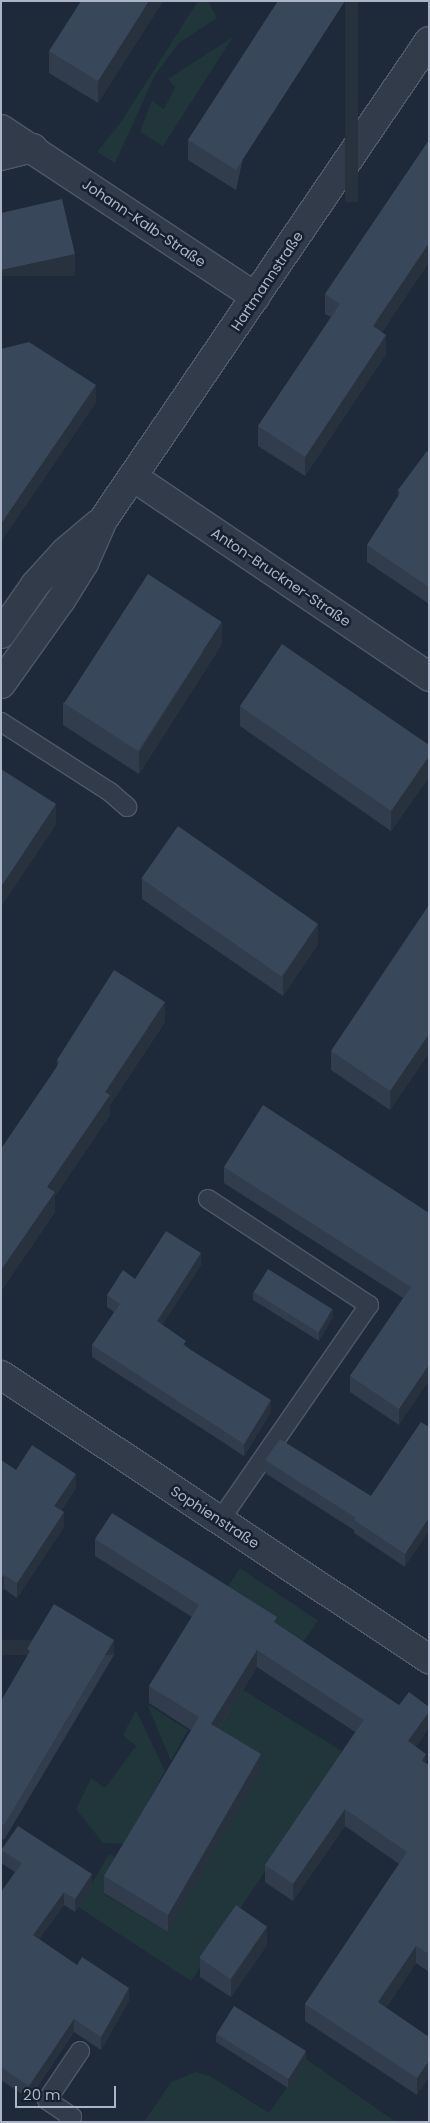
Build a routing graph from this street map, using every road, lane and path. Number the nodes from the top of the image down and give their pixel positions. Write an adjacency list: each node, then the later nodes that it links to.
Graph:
1 (429, 42): 5 (street, Hartmannstraße)
2 (1, 129): 3 (street, Johann-Kalb-Straße)
3 (33, 148): 4 (street); 5 (street, Johann-Kalb-Straße)
4 (1, 156)
5 (256, 297): 6 (street, Hartmannstraße)
6 (133, 477): 7 (street, Hartmannstraße); 9 (street, Anton-Bruckner-Straße)
7 (103, 520): 8 (street, Hartmannstraße); 10 (street, Hartmannstraße)
8 (1, 634)
9 (429, 677)
10 (1, 684)
11 (1, 722): 12 (lane)
12 (128, 807)
13 (208, 1199): 15 (lane)
14 (1, 1375): 15 (street, Sophienstraße)
15 (220, 1520): 16 (street, Sophienstraße)
16 (429, 1659)
17 (80, 2051): 18 (lane)
18 (69, 2122)

